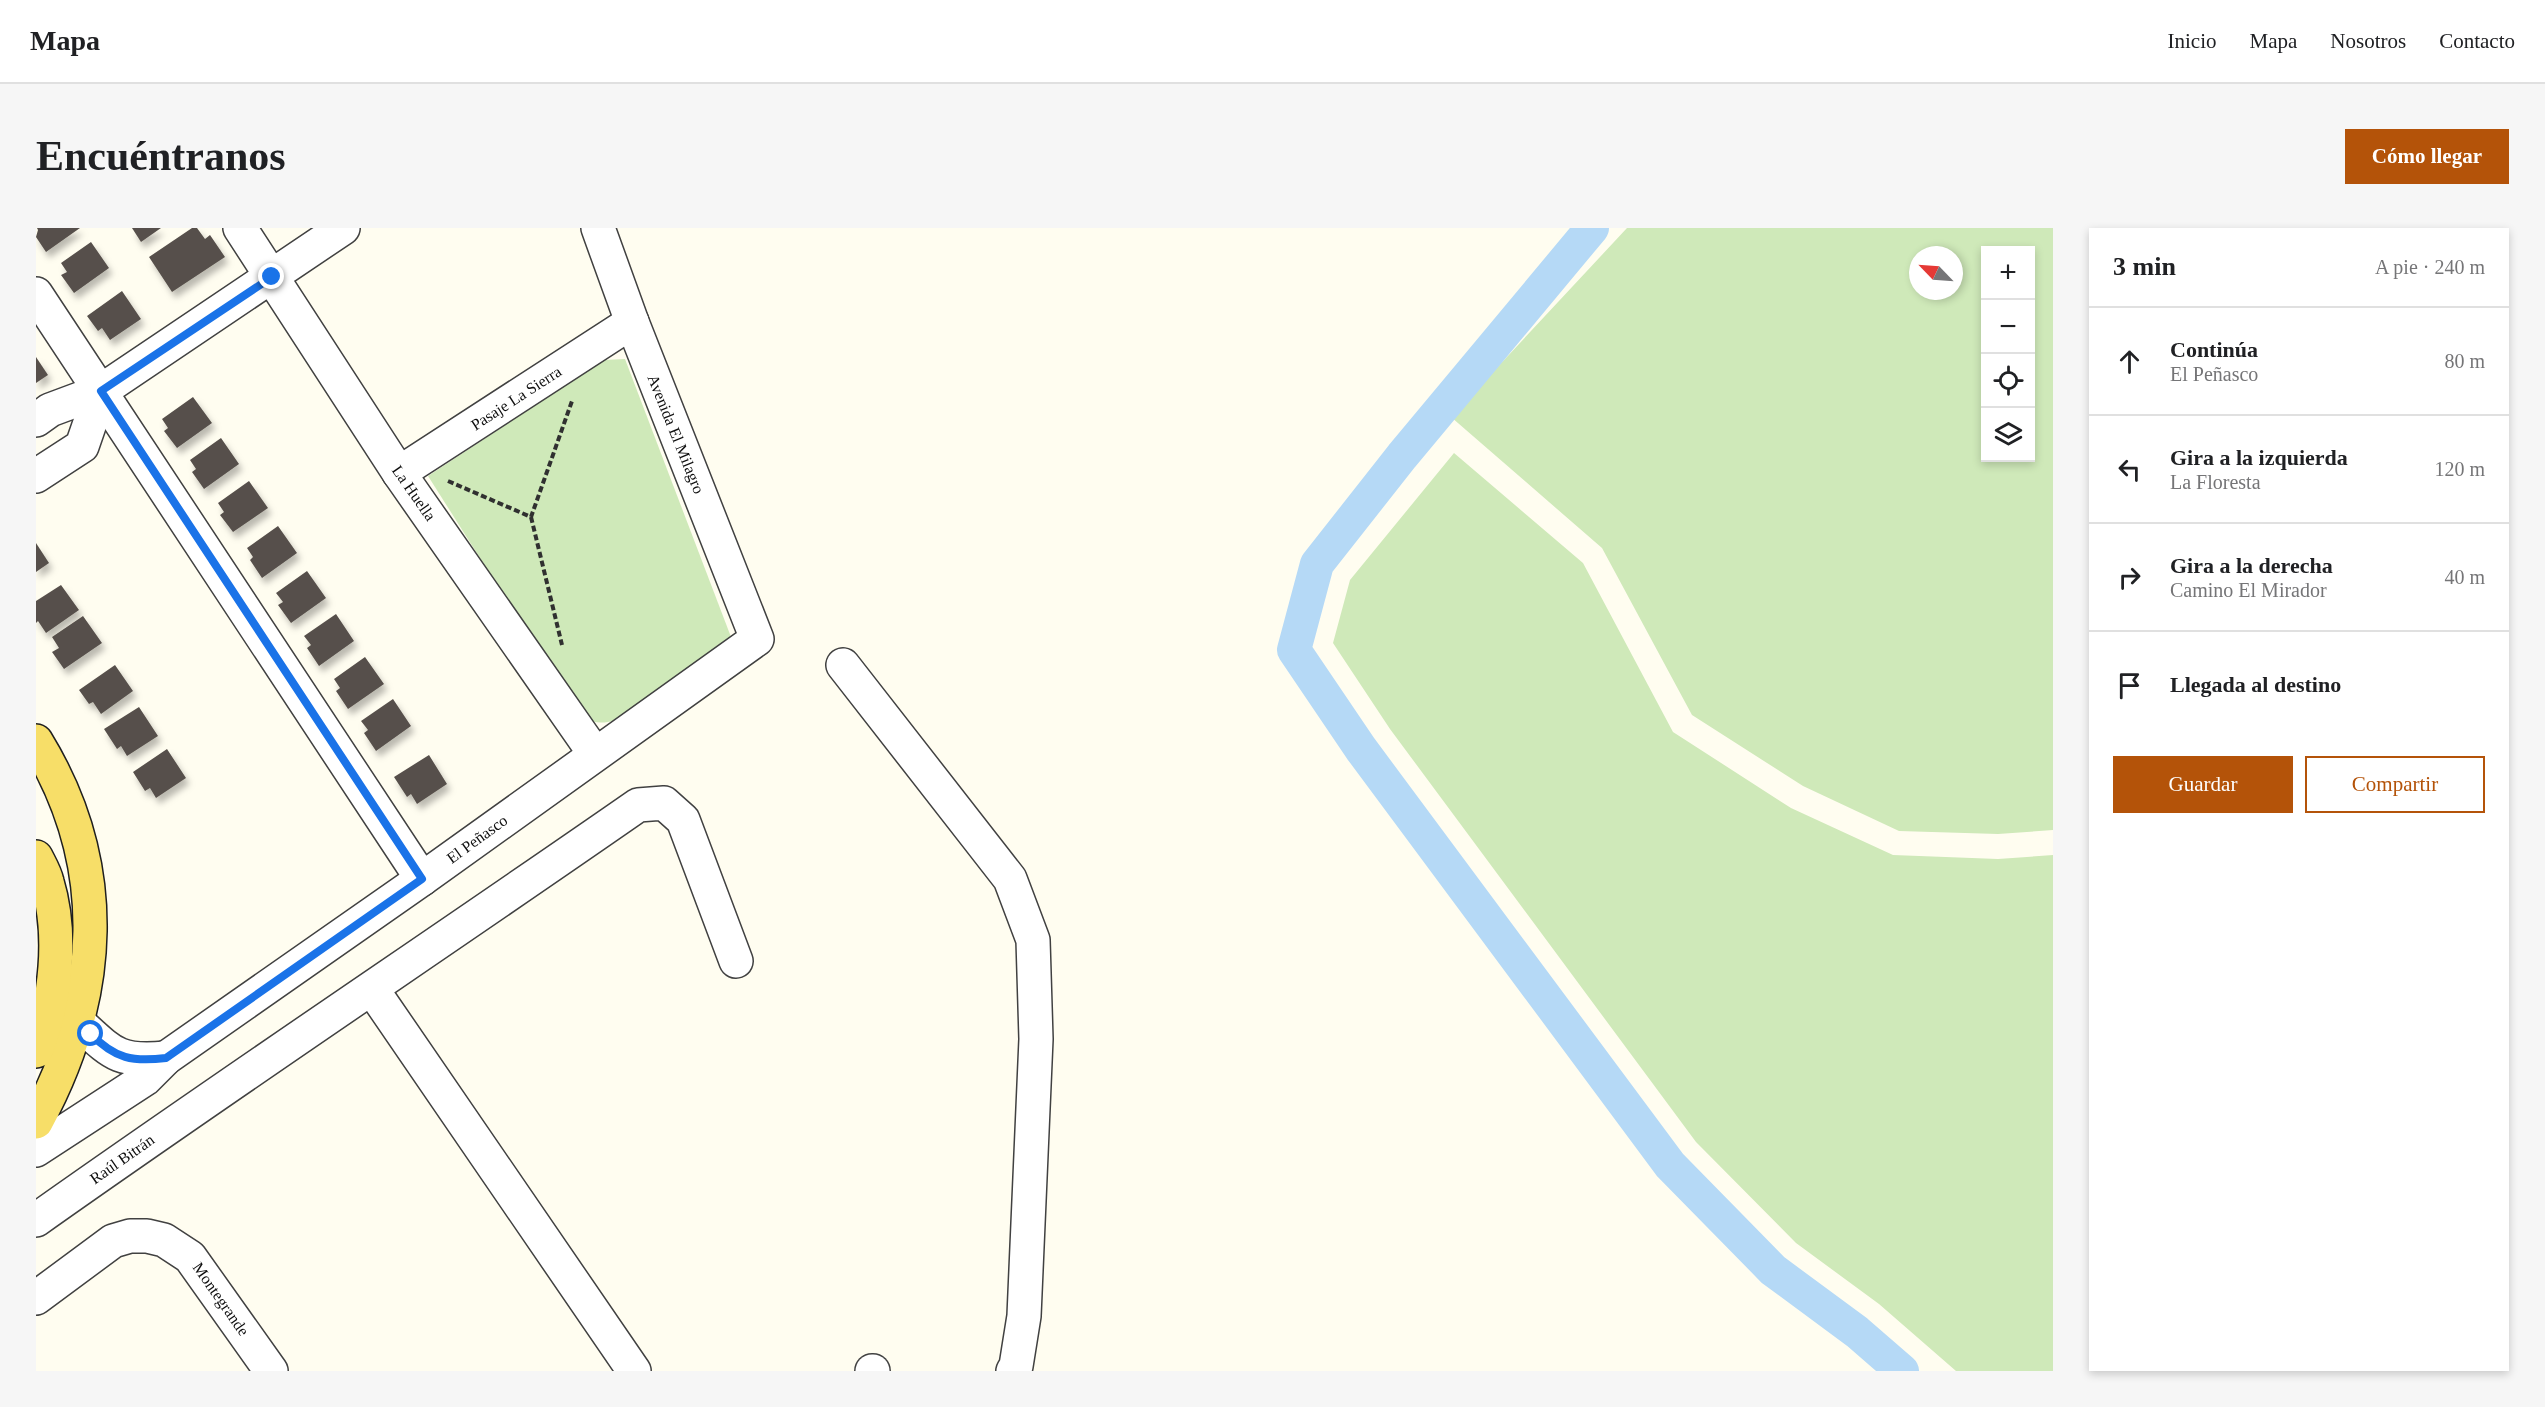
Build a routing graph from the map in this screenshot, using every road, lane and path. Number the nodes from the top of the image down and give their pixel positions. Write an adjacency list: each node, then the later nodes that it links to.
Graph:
1 (240, 228): 4 (street, La Huella)
2 (343, 228): 4 (street)
3 (598, 228): 6 (street, Avenida El Milagro)
4 (272, 277): 8 (street); 10 (street, La Huella)
5 (36, 294): 8 (street)
6 (632, 322): 7 (street, Pasaje La Sierra); 13 (street, Avenida El Milagro)
7 (590, 350): 10 (street, Pasaje La Sierra); 12 (path)
8 (101, 391): 9 (street); 11 (street); 19 (street)
9 (36, 420)
10 (406, 469): 12 (path); 17 (street, La Huella)
11 (36, 476)
12 (531, 518): 14 (path)
13 (757, 639): 17 (street, El Peñasco)
14 (564, 656)
15 (843, 665): 31 (street)
16 (36, 741): 22 (main road)
17 (595, 754): 19 (street, El Peñasco)
18 (36, 856): 23 (main road)
19 (422, 879): 24 (street, El Peñasco)
20 (736, 961): 21 (street, Raúl Bitrán)
21 (372, 989): 27 (street, Raúl Bitrán); 30 (street)
22 (78, 1022): 24 (street); 25 (main road)
23 (36, 1051)
24 (166, 1058): 26 (street, El Peñasco)
25 (36, 1122)
26 (36, 1150)
27 (36, 1220)
28 (36, 1298): 29 (street, Montegrande)
29 (271, 1371)
30 (634, 1371)
31 (1013, 1371)

